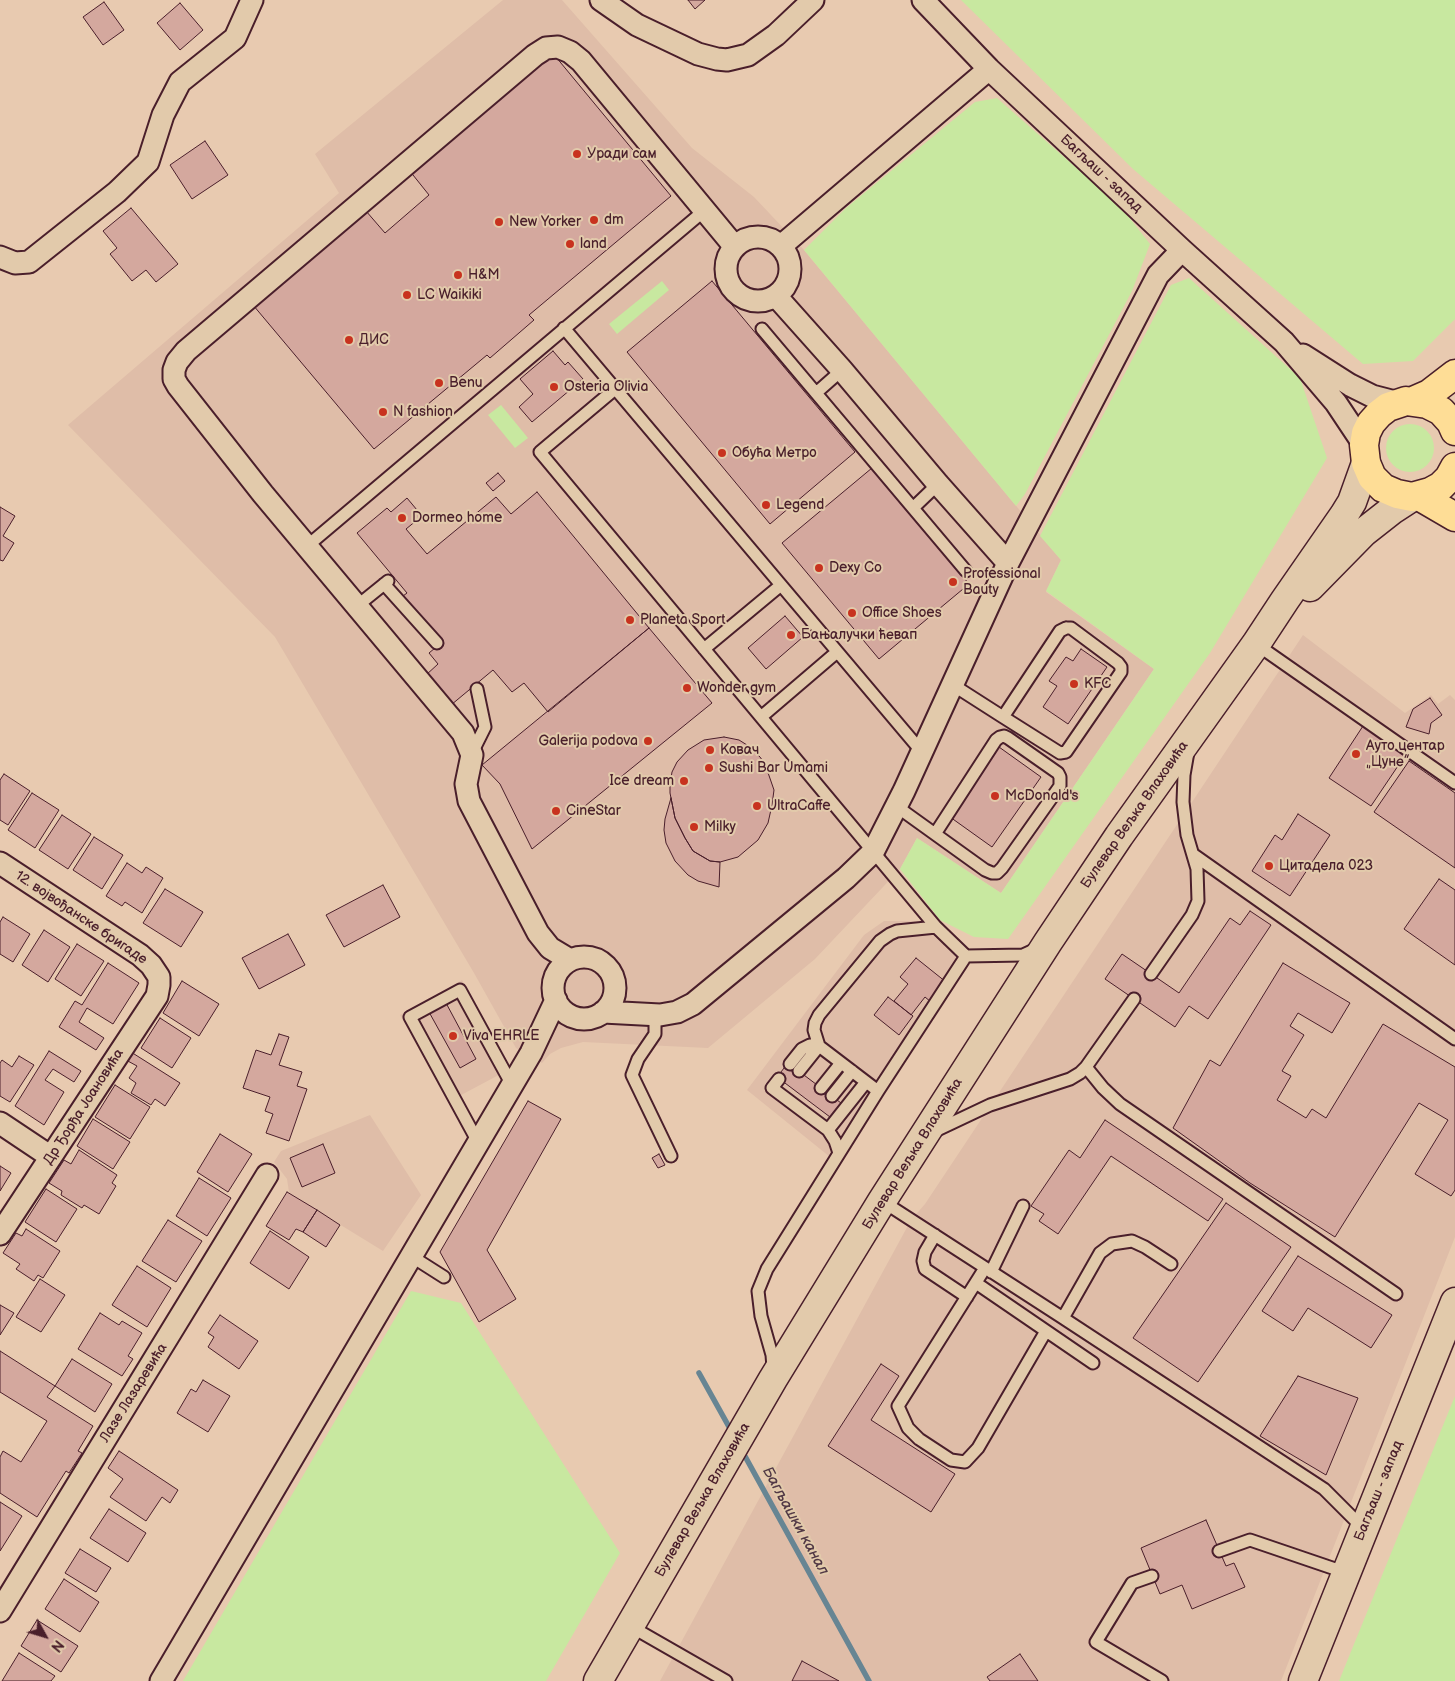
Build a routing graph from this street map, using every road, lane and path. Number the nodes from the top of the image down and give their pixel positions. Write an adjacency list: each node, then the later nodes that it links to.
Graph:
1 (252, 0): 10 (street)
2 (601, 0): 3 (street)
3 (813, 0)
4 (922, 0): 5 (street, Багљаш - запад)
5 (989, 69): 7 (street); 9 (street, Багљаш - запад)
6 (705, 210): 8 (street); 12 (lane); 27 (street)
7 (781, 246): 8 (street); 11 (street)
8 (735, 247): 11 (street)
9 (1182, 250): 14 (street, Багљаш - запад); 28 (street)
10 (0, 257)
11 (776, 296): 15 (street)
12 (564, 328): 17 (lane); 27 (lane)
13 (762, 329): 18 (lane)
14 (1284, 342): 19 (street, Багљаш - запад); 21 (street, Багљаш - запад)
15 (842, 370): 18 (lane); 23 (street)
16 (1455, 374): 19 (main road)
17 (615, 389): 30 (lane); 34 (lane)
18 (816, 393): 25 (lane)
19 (1406, 402): 20 (main road); 21 (main road)
20 (1455, 431)
21 (1364, 454): 24 (main road); 33 (main road, Булевар Вељка Влаховића)
22 (1455, 467): 24 (main road)
23 (938, 484): 25 (lane); 28 (street)
24 (1416, 496): 26 (main road); 33 (main road, Булевар Вељка Влаховића)
25 (913, 508): 29 (lane)
26 (1455, 517)
27 (306, 547): 31 (street)
28 (1008, 563): 36 (street)
29 (966, 571)
30 (781, 585): 34 (lane); 35 (lane)
31 (357, 606): 32 (lane); 42 (street)
32 (437, 643)
33 (1256, 644): 40 (main road, Булевар Вељка Влаховића); 43 (lane)
34 (704, 649): 38 (lane)
35 (837, 652): 38 (lane); 41 (lane)
36 (953, 685): 39 (lane); 41 (street)
37 (477, 689): 42 (lane)
38 (761, 717): 46 (lane)
39 (1003, 717): 39 (lane)
40 (1192, 733): 47 (lane); 51 (main road, Булевар Вељка Влаховића)
41 (922, 752): 44 (street)
42 (472, 755): 50 (street)
43 (1455, 783)
44 (896, 806): 45 (lane); 46 (street)
45 (935, 834): 45 (lane)
46 (873, 852): 49 (lane); 61 (street)
47 (1194, 855): 55 (lane); 63 (lane)
48 (0, 863): 56 (street, 12. војвођанске бригаде)
49 (936, 927): 52 (lane); 64 (lane)
50 (538, 933): 54 (street); 57 (street)
51 (1048, 942): 53 (lane); 58 (main road, Булевар Вељка Влаховића)
52 (966, 956): 53 (lane); 75 (lane)
53 (1005, 956): 58 (lane)
54 (570, 960): 57 (street); 60 (street)
55 (1151, 974)
56 (159, 977): 84 (street, Др Ђорђа Јоановића)
57 (555, 990): 62 (street); 65 (street)
58 (1017, 991): 80 (main road, Булевар Вељка Влаховића)
59 (1134, 999): 68 (lane)
60 (608, 1004): 61 (street); 62 (street)
61 (649, 1015): 83 (lane)
62 (572, 1016): 65 (street)
63 (1455, 1039)
64 (819, 1046): 66 (lane); 67 (lane)
65 (534, 1047): 72 (street)
66 (841, 1063): 69 (lane); 74 (lane)
67 (795, 1068)
68 (1086, 1068): 80 (lane); 95 (lane)
69 (852, 1071): 71 (lane); 77 (lane)
70 (779, 1078): 76 (lane)
71 (866, 1082): 75 (lane); 79 (lane)
72 (512, 1085): 81 (street); 81 (lane)
73 (788, 1086): 76 (lane)
74 (821, 1088)
75 (878, 1091): 82 (lane)
76 (781, 1095): 79 (lane)
77 (832, 1096)
78 (0, 1123): 84 (street)
79 (828, 1130): 82 (lane)
80 (921, 1140): 86 (main road, Булевар Вељка Влаховића)
81 (478, 1142): 90 (street)
82 (839, 1152): 101 (lane)
83 (671, 1156)
84 (51, 1157): 88 (street, Др Ђорђа Јоановића)
85 (267, 1175): 106 (street, Лазе Лазаревића)
86 (882, 1201): 89 (lane); 101 (main road, Булевар Вељка Влаховића)
87 (1023, 1206): 92 (lane)
88 (0, 1234)
89 (935, 1235): 92 (lane); 96 (lane)
90 (411, 1256): 93 (lane); 108 (street)
91 (1171, 1264): 98 (lane)
92 (988, 1270): 94 (lane); 98 (lane)
93 (444, 1277)
94 (976, 1283): 96 (lane); 99 (lane)
95 (1396, 1294)
96 (967, 1297): 99 (lane)
97 (1455, 1302): 102 (main road, Багљаш - запад)
98 (1063, 1318): 102 (lane)
99 (1046, 1331): 100 (lane)
100 (1093, 1363)
101 (773, 1379): 107 (main road, Булевар Вељка Влаховића)
102 (1364, 1529): 104 (main road, Багљаш - запад)
103 (1219, 1551): 104 (lane)
104 (1346, 1573): 112 (main road, Багљаш - запад)
105 (1152, 1576): 111 (lane)
106 (0, 1611)
107 (630, 1626): 109 (main road, Булевар Вељка Влаховића); 110 (lane)
108 (160, 1681)
109 (598, 1681)
110 (726, 1681)
111 (1162, 1681)
112 (1303, 1681)

